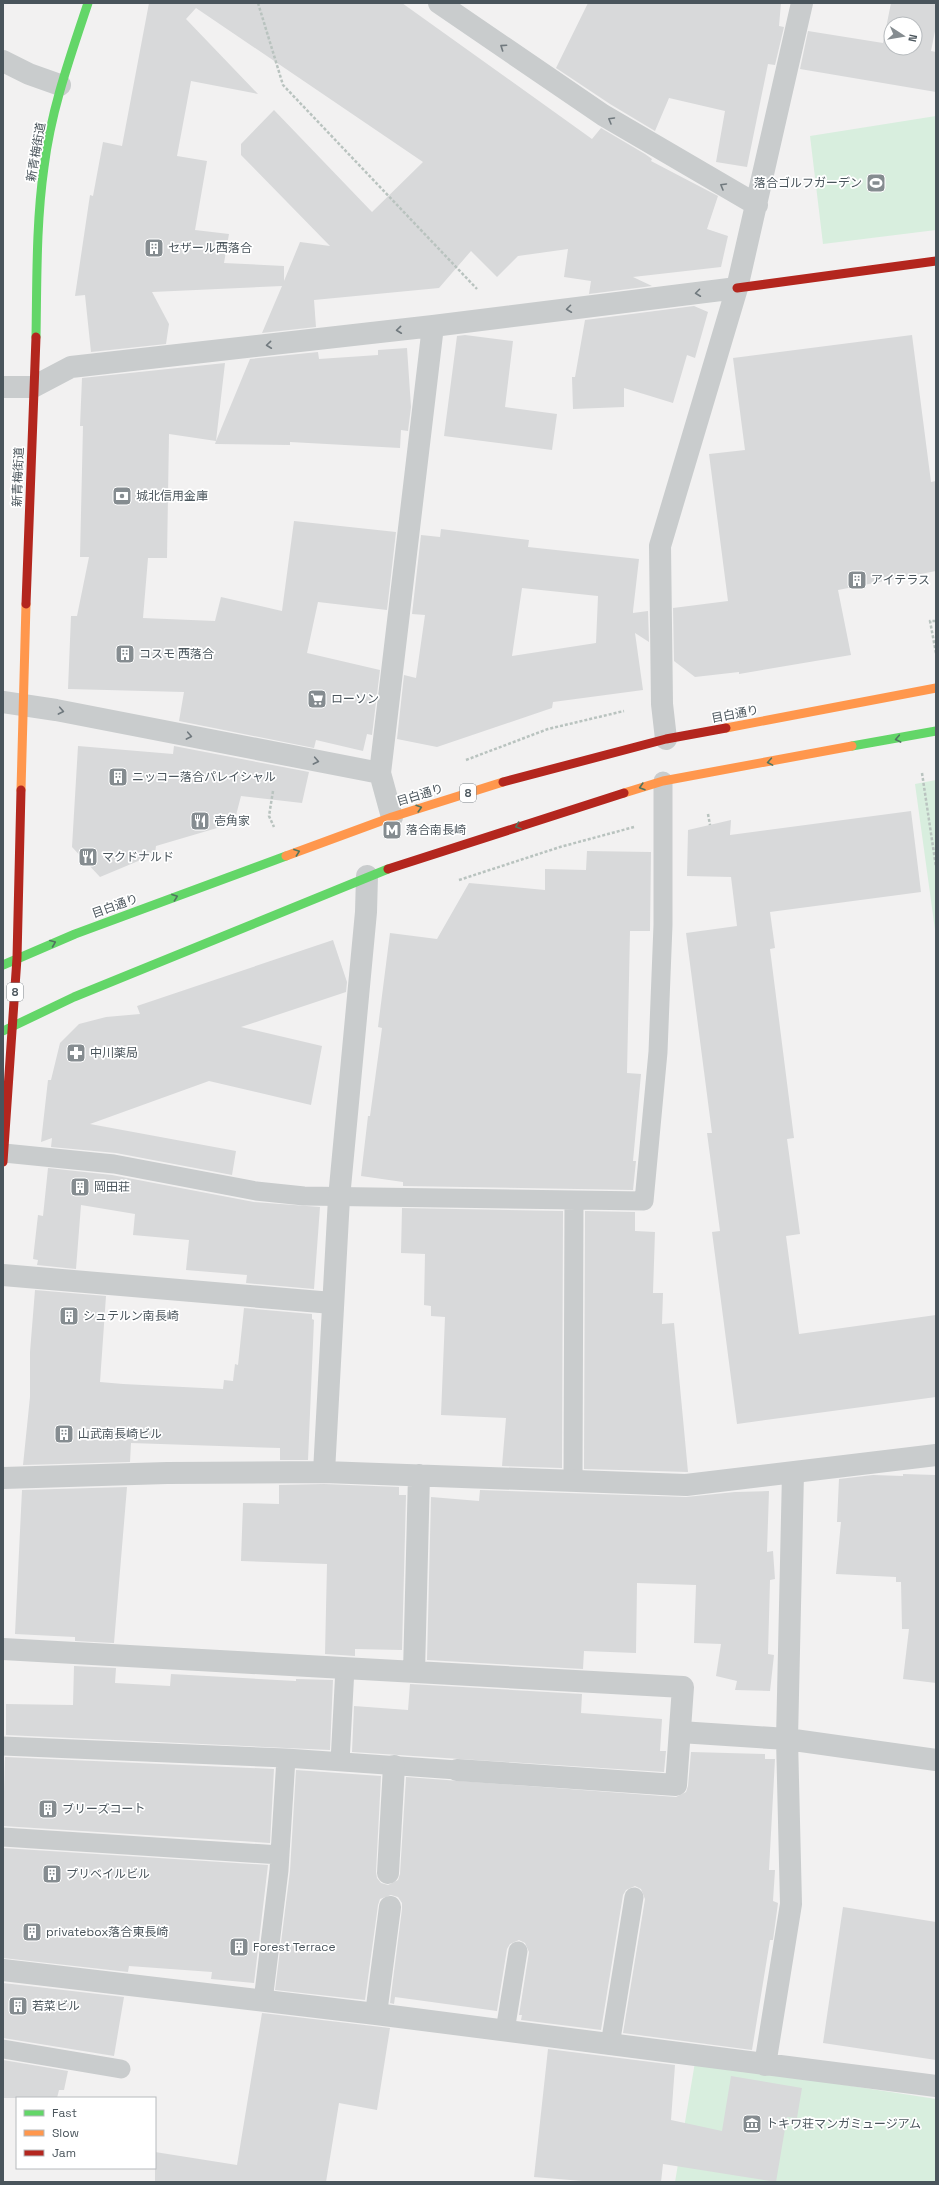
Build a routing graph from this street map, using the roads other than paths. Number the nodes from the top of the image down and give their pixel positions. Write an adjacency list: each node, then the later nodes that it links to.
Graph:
1 (88, 3): 5 (main road, 新青梅街道)
2 (439, 3): 6 (street, one-way to 2)
3 (802, 3): 6 (street)
4 (3, 61): 5 (street)
5 (60, 85): 11 (main road, 新青梅街道)
6 (757, 205): 8 (street)
7 (936, 261): 8 (main road)
8 (737, 288): 9 (street, one-way to 9); 15 (street)
9 (433, 326): 11 (street, one-way to 11); 16 (street)
10 (3, 387): 11 (street)
11 (33, 387): 13 (main road, 新青梅街道)
12 (936, 688): 15 (main road, 目白通り / 8)
13 (13, 703): 16 (street, one-way to 16); 20 (main road, 新青梅街道)
14 (936, 731): 17 (main road, one-way to 17)
15 (666, 739): 18 (main road, 目白通り / 8, one-way to 15)
16 (380, 773): 18 (street)
17 (663, 781): 19 (main road, one-way to 19); 26 (lane)
18 (392, 816): 20 (main road, 目白通り / 8, one-way to 18)
19 (367, 876): 22 (main road); 25 (street)
20 (17, 958): 21 (main road, 8); 22 (main road, 8)
21 (3, 965)
22 (13, 1026): 23 (main road); 24 (main road, 8)
23 (3, 1031)
24 (3, 1157): 25 (lane)
25 (339, 1198): 26 (lane); 28 (street)
26 (574, 1200): 34 (lane)
27 (3, 1275): 28 (street)
28 (332, 1303): 30 (street)
29 (936, 1455): 31 (street)
30 (324, 1472): 32 (street); 33 (street)
31 (793, 1473): 34 (street); 39 (street)
32 (419, 1475): 34 (street); 37 (street)
33 (3, 1478)
34 (573, 1481)
35 (3, 1650): 36 (street)
36 (345, 1668): 37 (street); 43 (lane)
37 (414, 1672): 38 (street)
38 (680, 1732): 39 (street); 45 (street)
39 (787, 1739): 42 (street); 58 (street)
40 (3, 1746): 41 (lane)
41 (286, 1758): 43 (lane); 47 (lane)
42 (936, 1760)
43 (340, 1762): 44 (lane)
44 (394, 1766): 45 (lane); 48 (street)
45 (457, 1770)
46 (3, 1836): 47 (lane)
47 (280, 1855): 53 (lane)
48 (388, 1872)
49 (634, 1897): 56 (lane)
50 (390, 1907): 54 (street)
51 (518, 1951): 55 (lane)
52 (3, 1970): 53 (street)
53 (263, 2001): 54 (street)
54 (376, 2014): 55 (street)
55 (505, 2031): 56 (street)
56 (610, 2044): 58 (street)
57 (3, 2049): 59 (lane)
58 (765, 2065): 60 (street)
59 (121, 2069)
60 (936, 2086)

